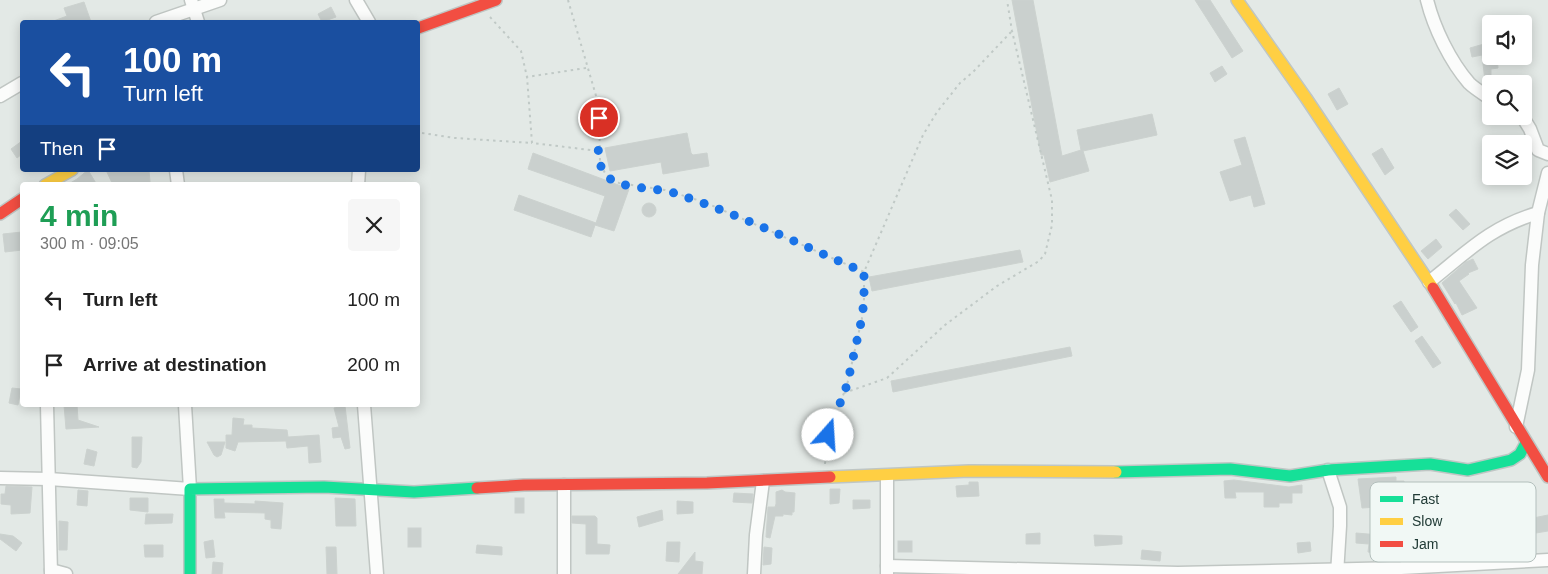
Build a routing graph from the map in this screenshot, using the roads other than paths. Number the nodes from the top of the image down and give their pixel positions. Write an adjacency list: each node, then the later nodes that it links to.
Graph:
1 (220, 0): 6 (street)
2 (356, 0): 9 (street)
3 (496, 0): 10 (street)
4 (1237, 0): 22 (street)
5 (1427, 0): 12 (street)
6 (192, 5): 7 (street); 8 (street)
7 (160, 20)
8 (197, 20)
9 (367, 20)
10 (420, 27)
11 (20, 84): 13 (street)
12 (1482, 93)
13 (0, 96)
14 (1528, 125): 15 (street)
15 (1548, 154)
16 (68, 172): 18 (street)
17 (1548, 174): 20 (street)
18 (50, 182)
19 (20, 200): 21 (street)
20 (1538, 212): 22 (street); 26 (street)
21 (0, 214)
22 (1429, 282): 26 (street)
23 (47, 407): 32 (street)
24 (185, 407): 36 (street)
25 (364, 407): 35 (street)
26 (1516, 427): 27 (street)
27 (1526, 443): 28 (street); 30 (street)
28 (1328, 470): 29 (street); 39 (street)
29 (887, 476): 33 (street); 38 (street)
30 (1548, 477)
31 (0, 478): 32 (street)
32 (49, 479): 36 (street); 40 (street)
33 (763, 481): 34 (street); 45 (street)
34 (564, 485): 35 (street); 44 (street)
35 (369, 488): 36 (street); 43 (street)
36 (190, 489): 42 (street)
37 (1522, 562): 39 (street)
38 (887, 570): 39 (street)
39 (1337, 571)
40 (51, 572): 41 (street)
41 (66, 574)
42 (190, 574)
43 (377, 574)
44 (564, 574)
45 (754, 574)

